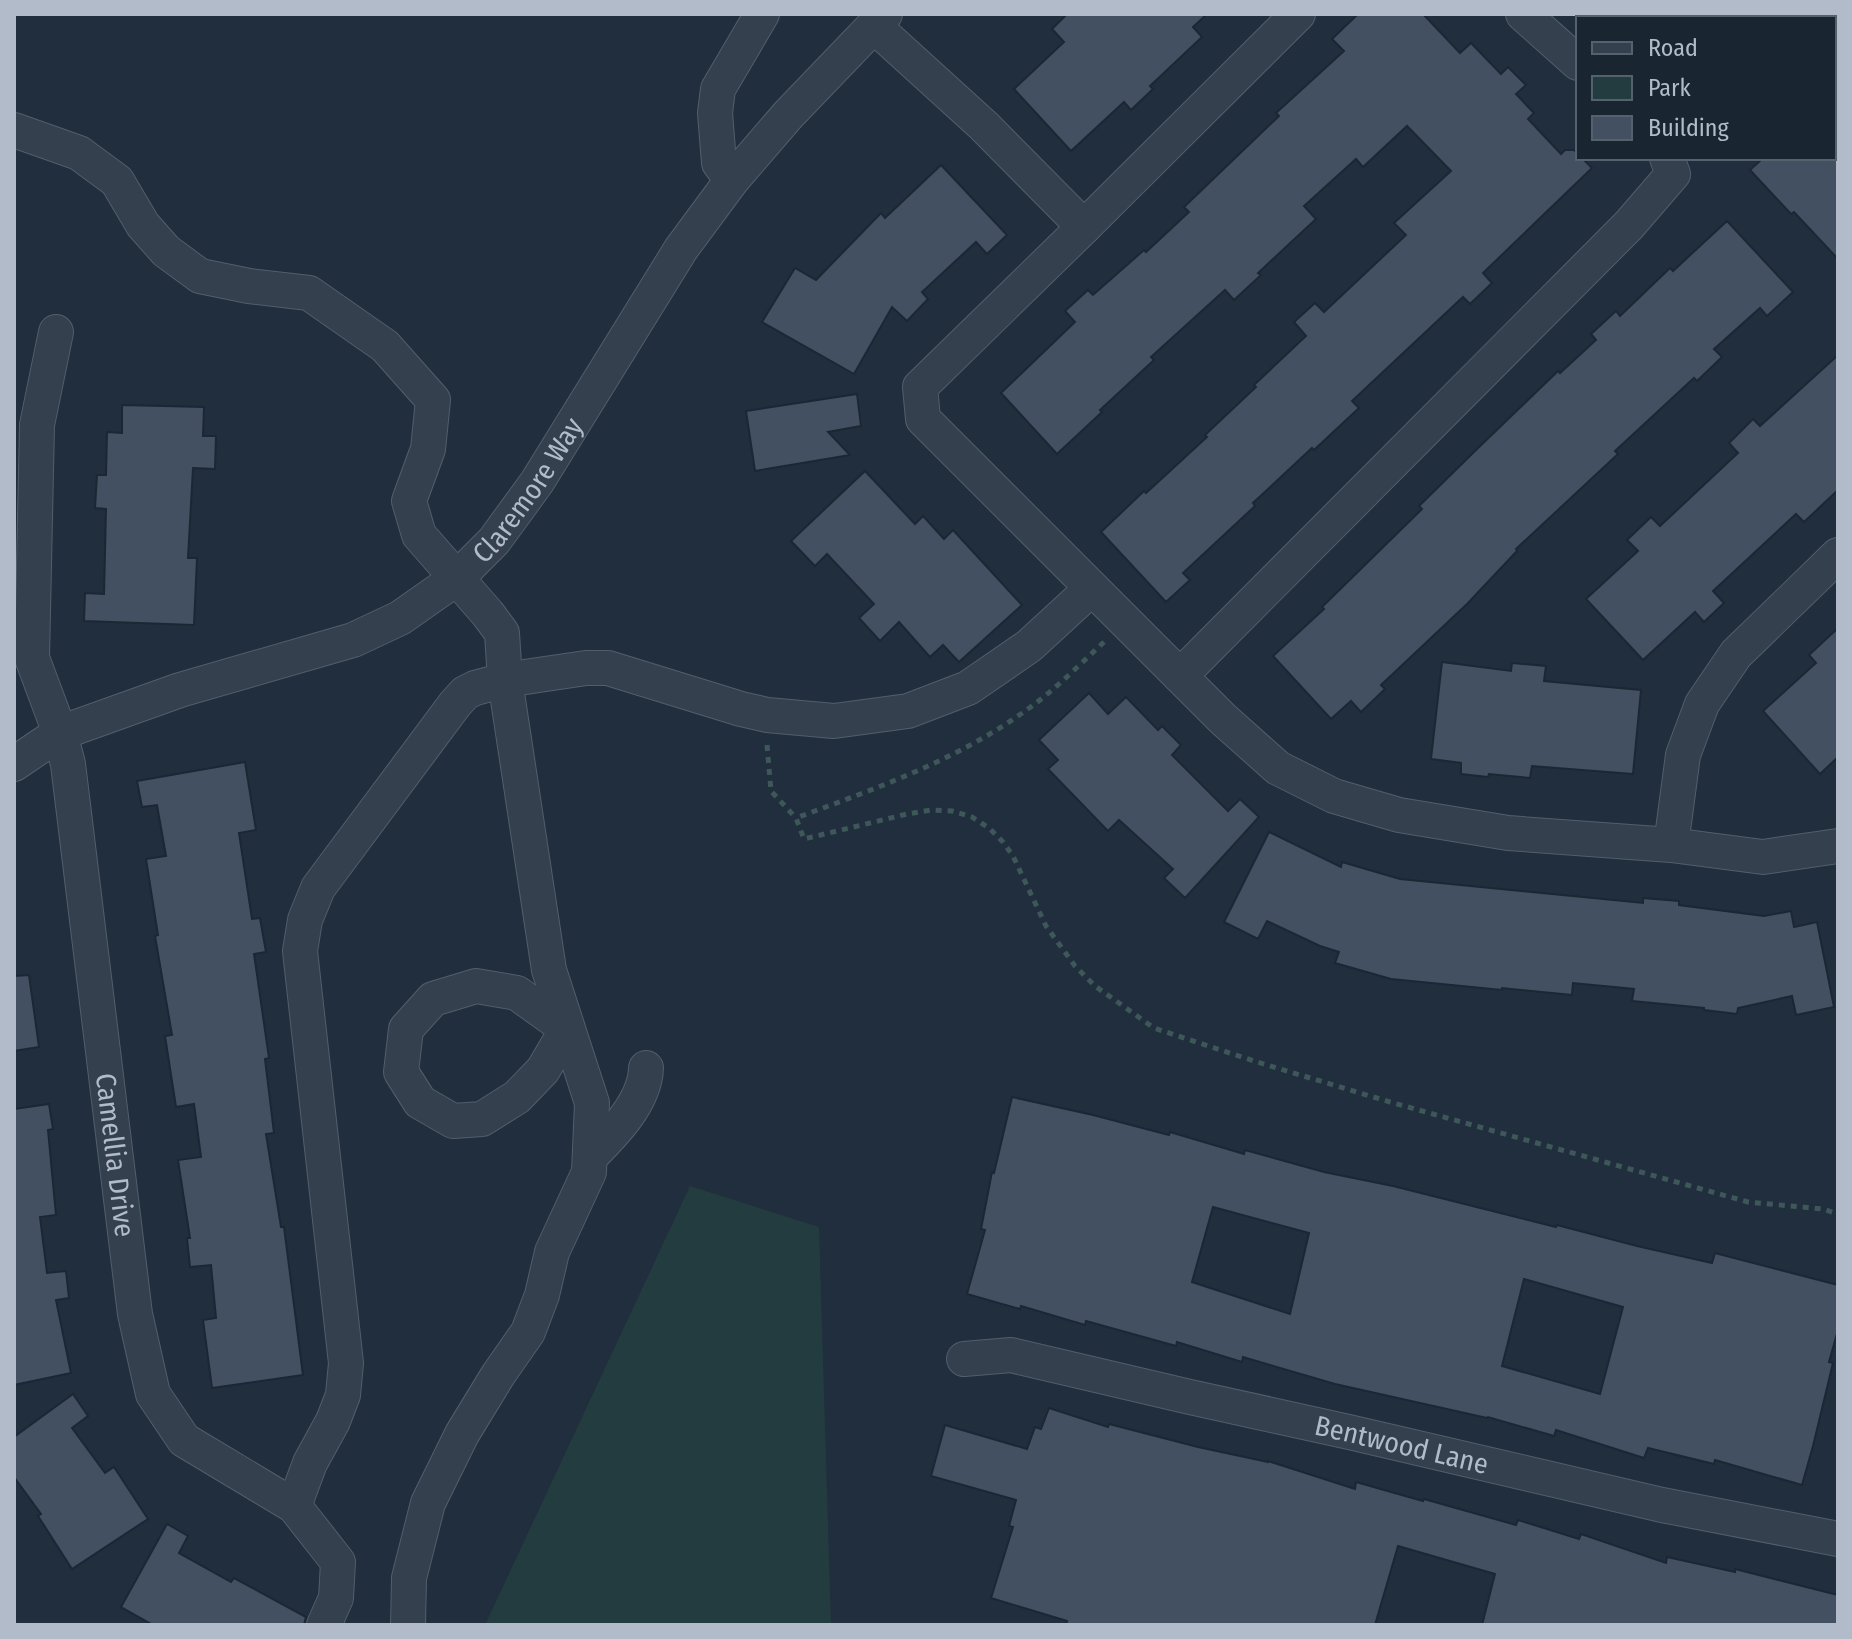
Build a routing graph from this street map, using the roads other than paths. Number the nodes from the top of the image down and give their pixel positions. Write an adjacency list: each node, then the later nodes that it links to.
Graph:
1 (762, 14): 8 (street)
2 (1298, 14): 9 (street)
3 (1523, 14): 5 (street)
4 (880, 20): 8 (street, Claremore Way); 9 (street)
5 (1576, 61)
6 (14, 130): 12 (street)
7 (1668, 160): 14 (street)
8 (732, 180): 12 (street, Claremore Way)
9 (1084, 227): 13 (street)
10 (56, 332): 16 (street, Camellia Drive)
11 (1838, 555): 18 (street)
12 (457, 578): 15 (street); 16 (street, Claremore Way)
13 (1091, 589): 14 (street); 15 (street)
14 (1180, 676): 18 (street)
15 (505, 680): 20 (street); 24 (street)
16 (60, 733): 17 (street, Claremore Way); 24 (street, Camellia Drive)
17 (14, 764)
18 (1671, 845): 19 (street)
19 (1838, 846)
20 (567, 1029): 20 (street); 22 (street)
21 (646, 1068): 22 (street)
22 (590, 1157): 27 (street)
23 (964, 1359): 25 (street, Bentwood Lane)
24 (294, 1506): 26 (street)
25 (1838, 1539)
26 (324, 1625)
27 (408, 1625)

